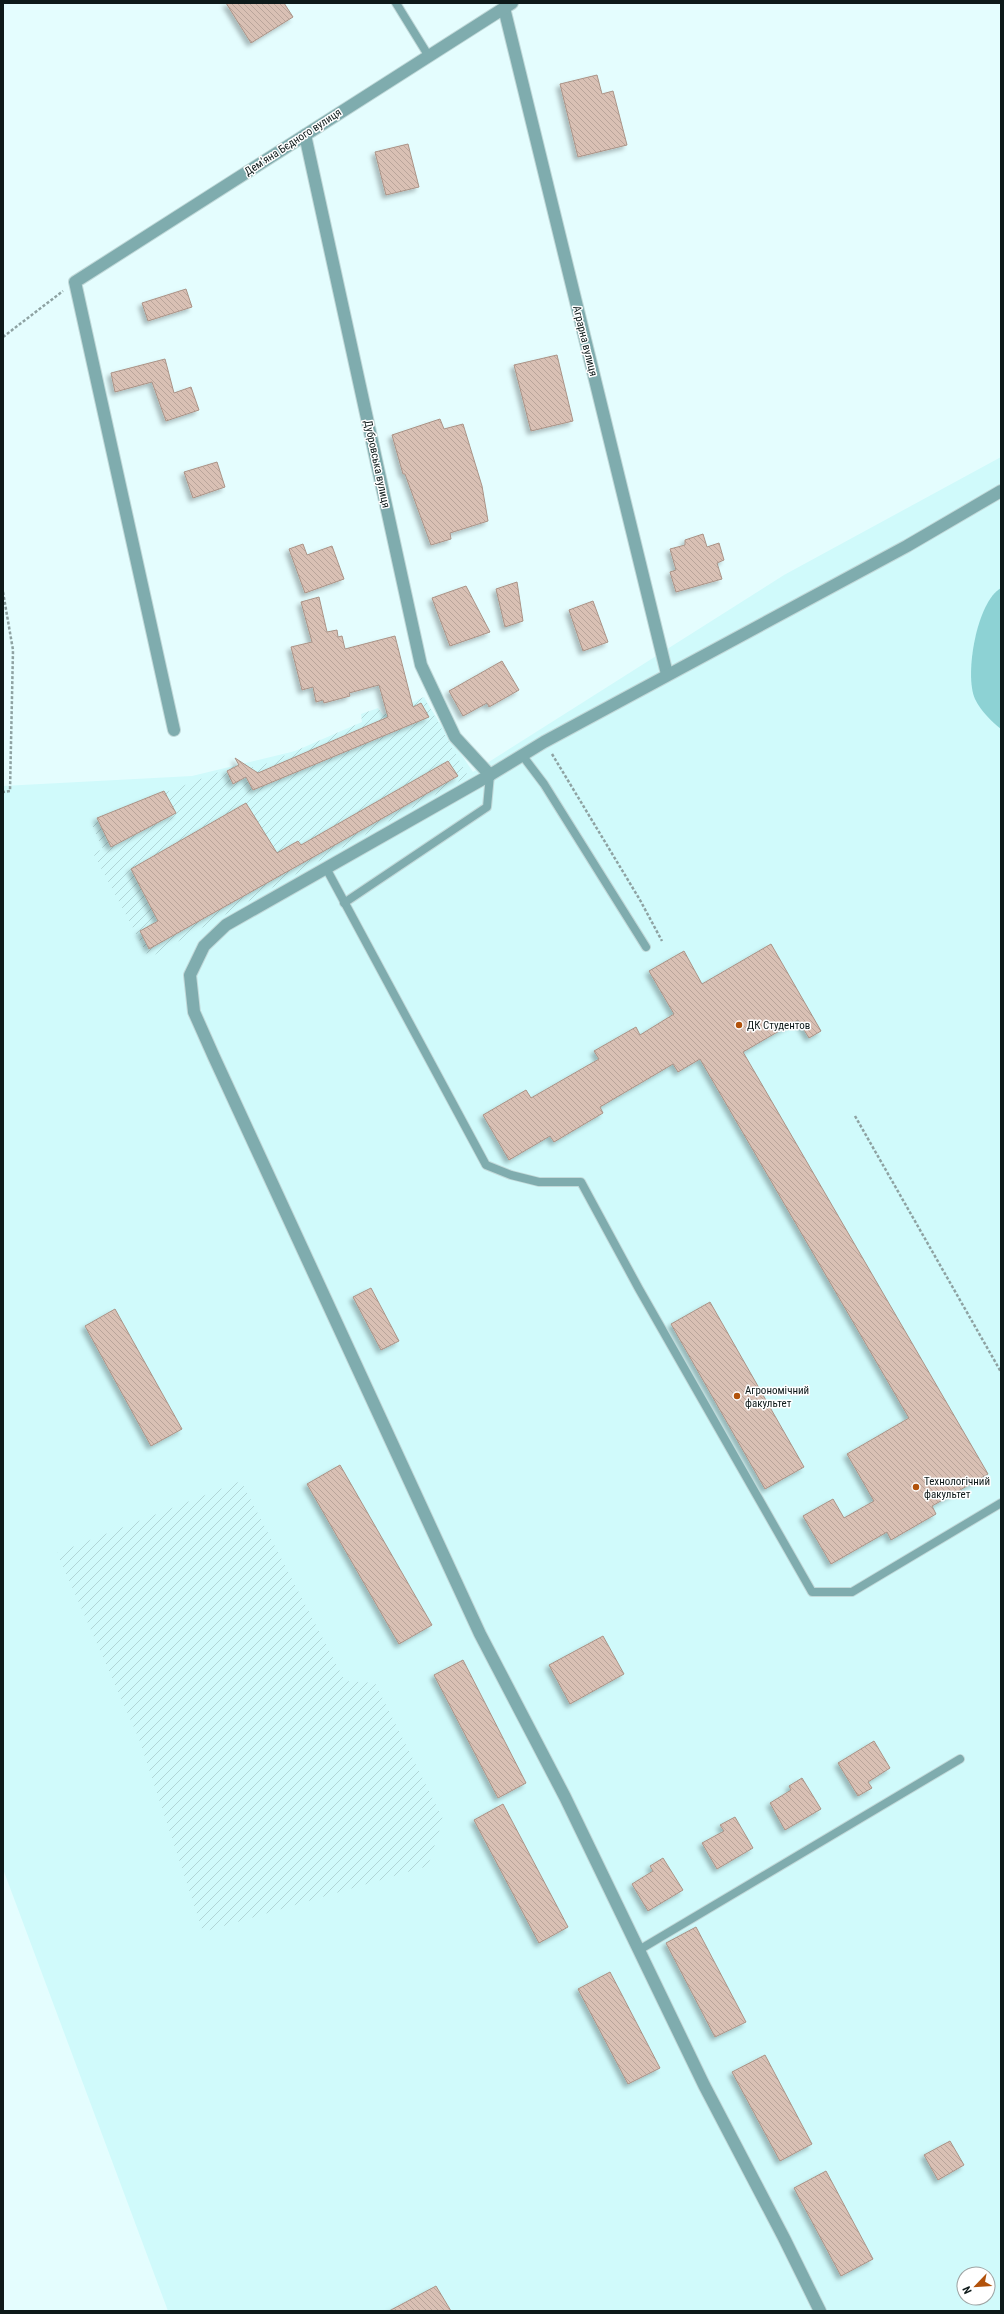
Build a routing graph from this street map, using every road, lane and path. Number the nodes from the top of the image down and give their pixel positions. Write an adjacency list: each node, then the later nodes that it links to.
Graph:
1 (396, 3): 3 (lane)
2 (508, 5): 3 (street, Дем’яна Бєдного вулиця); 9 (street, Аграрна вулиця)
3 (428, 55): 4 (street, Дем’яна Бєдного вулиця)
4 (305, 135): 5 (street, Дем’яна Бєдного вулиця); 13 (street, Дубровська вулиця)
5 (75, 282): 6 (path); 10 (street)
6 (3, 338)
7 (1001, 491): 9 (street)
8 (3, 592): 14 (path)
9 (667, 674): 11 (street)
10 (174, 730)
11 (544, 742): 12 (street); 17 (path)
12 (522, 755): 13 (street); 18 (lane)
13 (490, 775): 15 (street); 16 (lane)
14 (3, 792)
15 (326, 868): 16 (lane); 23 (street)
16 (344, 903): 21 (lane)
17 (662, 941)
18 (646, 947)
19 (855, 1116): 20 (path)
20 (1001, 1372)
21 (1001, 1503)
22 (960, 1759): 23 (lane)
23 (639, 1950): 24 (street)
24 (820, 2311)

